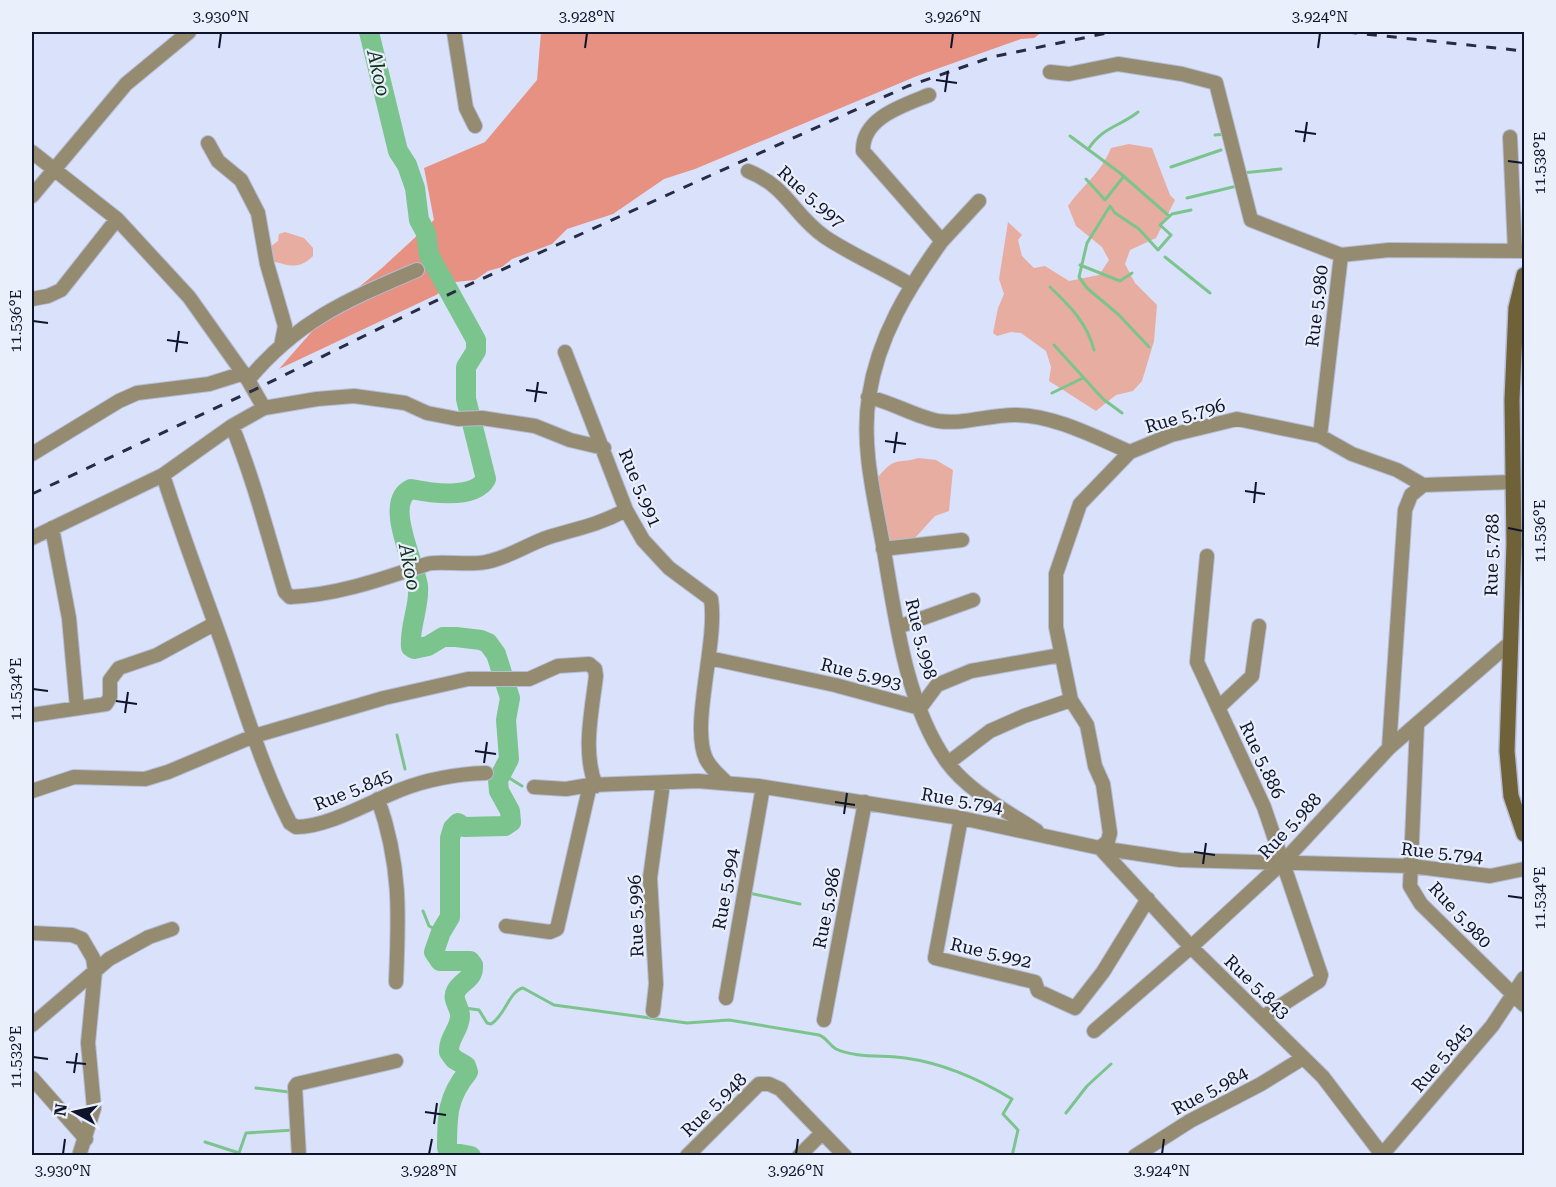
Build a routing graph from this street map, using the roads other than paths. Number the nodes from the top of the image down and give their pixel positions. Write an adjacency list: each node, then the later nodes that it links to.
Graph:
1 (189, 32): 9 (street)
2 (454, 32): 5 (street)
3 (1050, 72): 16 (street)
4 (929, 95): 14 (street)
5 (475, 126)
6 (1510, 137): 15 (street)
7 (208, 143): 21 (street)
8 (32, 152): 9 (street)
9 (55, 170): 11 (street); 13 (street)
10 (748, 171): 19 (street, Rue 5.997)
11 (32, 196)
12 (979, 201): 14 (street, Rue 5.998)
13 (117, 219): 20 (street); 24 (street)
14 (942, 241): 19 (street, Rue 5.998)
15 (1520, 250): 16 (street, Rue 5.980)
16 (1341, 255): 28 (street, Rue 5.980)
17 (417, 270): 21 (street)
18 (1524, 275): 22 (street, Rue 5.788)
19 (911, 285): 25 (street, Rue 5.998)
20 (32, 299)
21 (281, 346): 24 (street)
22 (1520, 346): 33 (street, Rue 5.788)
23 (565, 352): 29 (street, Rue 5.991)
24 (246, 377): 26 (street); 31 (street)
25 (868, 397): 30 (street); 40 (street, Rue 5.998)
26 (264, 408): 27 (street); 29 (street)
27 (232, 426): 32 (street); 35 (street)
28 (1320, 436): 30 (street, Rue 5.796); 34 (street, Rue 5.796)
29 (604, 448): 35 (street, Rue 5.991)
30 (1130, 452): 47 (street, Rue 5.796)
31 (32, 454)
32 (163, 475): 36 (street); 43 (street)
33 (1512, 482): 34 (street); 37 (street, Rue 5.788)
34 (1423, 485): 56 (street)
35 (626, 510): 48 (street, Rue 5.991)
36 (52, 528): 38 (street); 50 (street)
37 (1519, 534): 46 (street, Rue 5.788)
38 (32, 538)
39 (962, 540): 40 (street)
40 (883, 549): 44 (street, Rue 5.998)
41 (1207, 556): 52 (street, Rue 5.886)
42 (973, 600): 44 (street)
43 (214, 624): 50 (street); 55 (street)
44 (898, 627): 51 (street, Rue 5.998)
45 (1259, 627): 52 (street)
46 (1511, 642): 54 (street, Rue 5.988); 68 (street, Rue 5.788)
47 (1061, 655): 49 (street, Rue 5.796); 51 (street, Rue 5.993)
48 (709, 658): 51 (street, Rue 5.993); 60 (street, Rue 5.991)
49 (1071, 700): 57 (street); 70 (street, Rue 5.796)
50 (77, 708): 53 (street)
51 (920, 708): 57 (street, Rue 5.998)
52 (1218, 708): 71 (street, Rue 5.886)
53 (32, 715)
54 (1417, 724): 56 (street, Rue 5.988); 72 (street, Rue 5.980)
55 (254, 736): 61 (street); 64 (street); 65 (street, Rue 5.845)
56 (1389, 748): 71 (street, Rue 5.988)
57 (948, 763): 69 (street, Rue 5.998)
58 (486, 773): 65 (street, Rue 5.845)
59 (663, 783): 60 (street, Rue 5.794); 61 (street, Rue 5.794); 85 (street, Rue 5.996)
60 (727, 783): 63 (street, Rue 5.794)
61 (593, 786): 62 (street); 75 (street)
62 (534, 787)
63 (763, 787): 66 (street, Rue 5.794); 83 (street, Rue 5.994)
64 (32, 792)
65 (378, 799): 81 (street)
66 (865, 802): 67 (street, Rue 5.794); 87 (street, Rue 5.986)
67 (961, 818): 69 (street, Rue 5.794); 74 (street, Rue 5.992)
68 (1524, 834)
69 (1044, 835): 70 (street, Rue 5.794)
70 (1100, 848): 71 (street, Rue 5.794); 74 (street, Rue 5.843)
71 (1284, 861): 72 (street, Rue 5.794); 78 (street, Rue 5.988); 86 (street, Rue 5.886)
72 (1411, 866): 73 (street, Rue 5.794); 82 (street, Rue 5.980)
73 (1524, 869)
74 (1148, 899): 78 (street, Rue 5.843)
75 (506, 926)
76 (172, 929): 79 (street)
77 (32, 933): 79 (street)
78 (1191, 947): 86 (street, Rue 5.843); 89 (street, Rue 5.988)
79 (95, 971): 88 (street); 94 (street)
80 (1524, 978): 82 (street, Rue 5.845)
81 (396, 982)
82 (1515, 994): 84 (street, Rue 5.980); 101 (street, Rue 5.845)
83 (726, 998)
84 (1524, 1005)
85 (653, 1011)
86 (1263, 1017): 90 (street, Rue 5.843)
87 (824, 1020)
88 (32, 1025)
89 (1094, 1031)
90 (1304, 1058): 100 (street, Rue 5.984); 101 (street, Rue 5.843)
91 (396, 1061): 96 (street)
92 (32, 1078): 94 (street)
93 (822, 1133): 97 (street, Rue 5.948); 98 (street); 99 (street, Rue 5.948)
94 (86, 1139): 95 (street)
95 (79, 1155)
96 (299, 1155)
97 (687, 1155)
98 (799, 1155)
99 (845, 1155)
100 (1135, 1155)
101 (1382, 1155)

